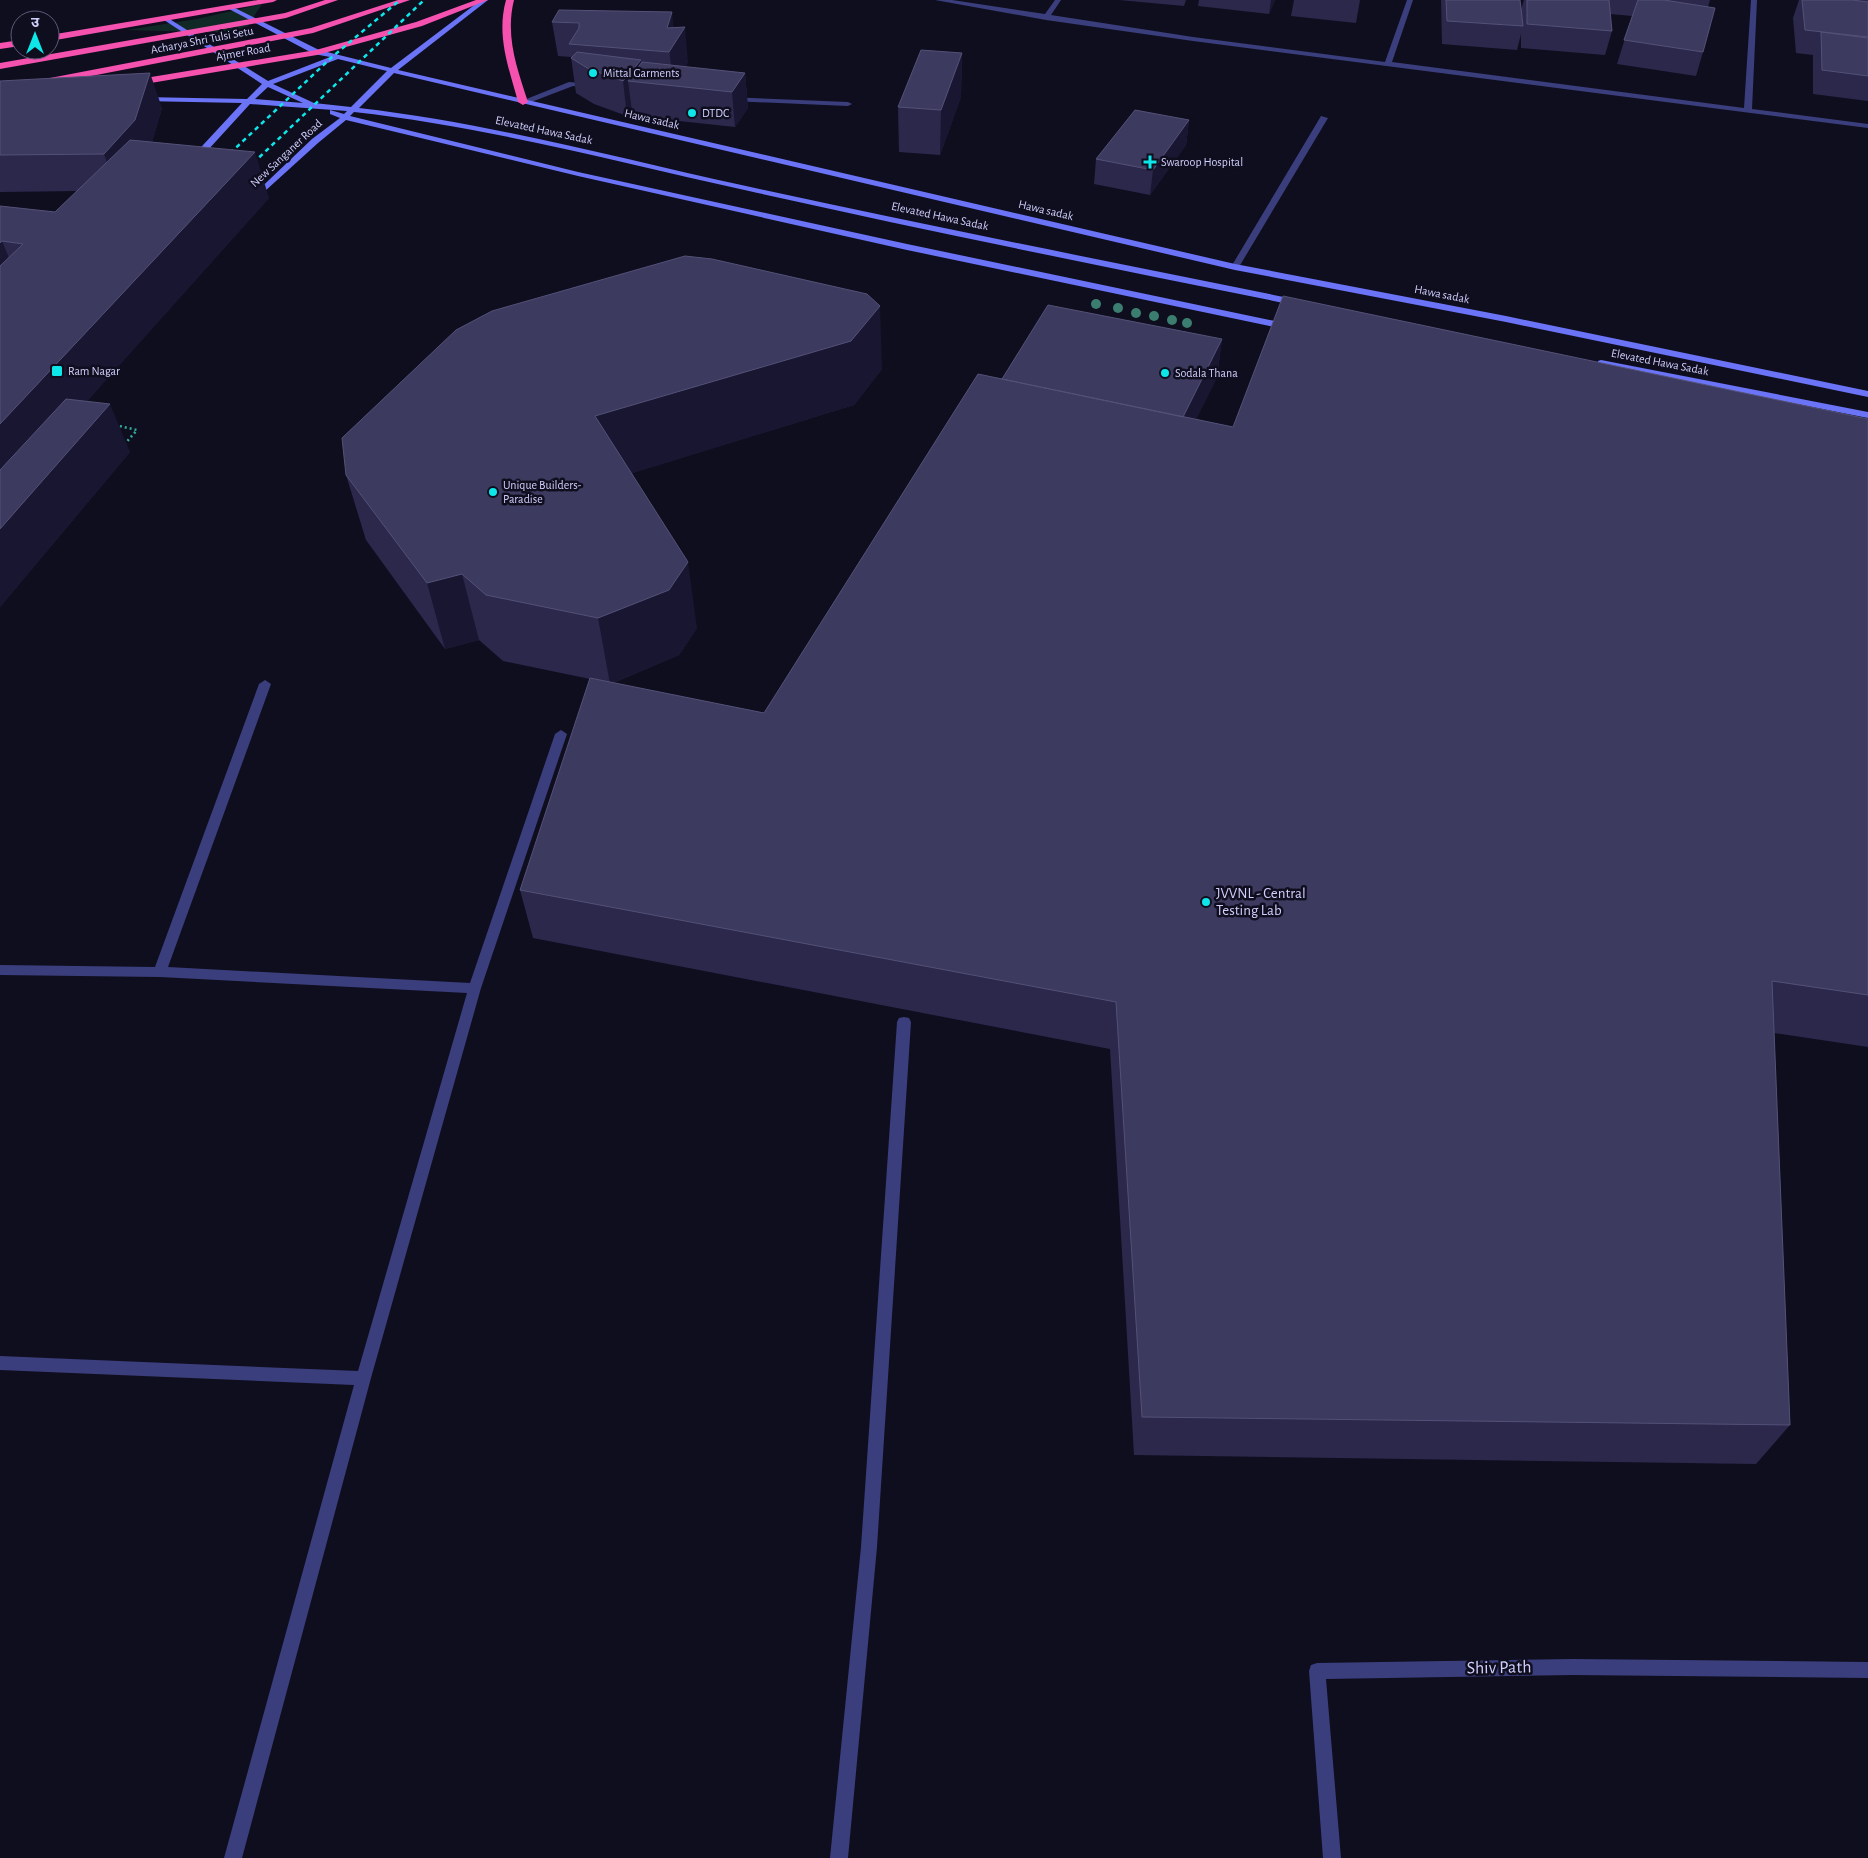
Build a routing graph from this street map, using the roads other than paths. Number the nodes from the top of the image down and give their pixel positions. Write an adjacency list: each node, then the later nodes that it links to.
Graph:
1 (273, 0): 10 (highway)
2 (334, 0): 17 (highway, Acharya Shri Tulsi Setu)
3 (406, 0): 20 (highway, Acharya Shri Tulsi Setu)
4 (485, 0): 14 (highway, Ajmer Road); 19 (main road, New Sanganer Road)
5 (510, 0): 26 (highway)
6 (938, 0): 11 (street)
7 (1058, 0): 11 (street)
8 (1410, 0): 16 (street)
9 (1754, 0): 28 (street)
10 (231, 8): 12 (highway); 14 (main road, Hawa sadak)
11 (1046, 18): 16 (street)
12 (166, 19): 13 (highway); 18 (main road, New Sanganer Road)
13 (60, 36)
14 (317, 52): 15 (main road, Hawa sadak); 18 (highway, Ajmer Road)
15 (337, 57): 19 (main road, Hawa sadak); 22 (main road)
16 (1388, 64): 28 (street)
17 (0, 66)
18 (240, 66): 21 (highway, Ajmer Road); 22 (main road, New Sanganer Road)
19 (393, 70): 26 (main road, Hawa sadak); 29 (main road, New Sanganer Road)
20 (37, 83)
21 (120, 84)
22 (267, 84): 29 (main road, New Sanganer Road); 32 (main road)
23 (600, 87): 26 (street)
24 (726, 98): 27 (street)
25 (131, 99): 35 (main road, Elevated Hawa Sadak)
26 (522, 102): 34 (main road, Hawa sadak)
27 (848, 104)
28 (1748, 110): 31 (street)
29 (345, 117): 33 (main road, New Sanganer Road); 36 (main road)
30 (1324, 118): 34 (street)
31 (1868, 126)
32 (190, 165)
33 (246, 207)
34 (1235, 267): 38 (main road, Hawa sadak)
35 (1309, 305)
36 (1299, 329)
37 (1590, 361): 39 (main road, Elevated Hawa Sadak)
38 (1868, 394)
39 (1868, 416)
40 (265, 684): 43 (street)
41 (561, 734): 44 (street)
42 (0, 970): 43 (street)
43 (160, 972): 44 (street)
44 (475, 988): 47 (street)
45 (904, 1022): 50 (street)
46 (0, 1363): 47 (street)
47 (363, 1378): 49 (street)
48 (1868, 1670): 51 (street, Shiv Path)
49 (233, 1858)
50 (840, 1858)
51 (1332, 1858)

